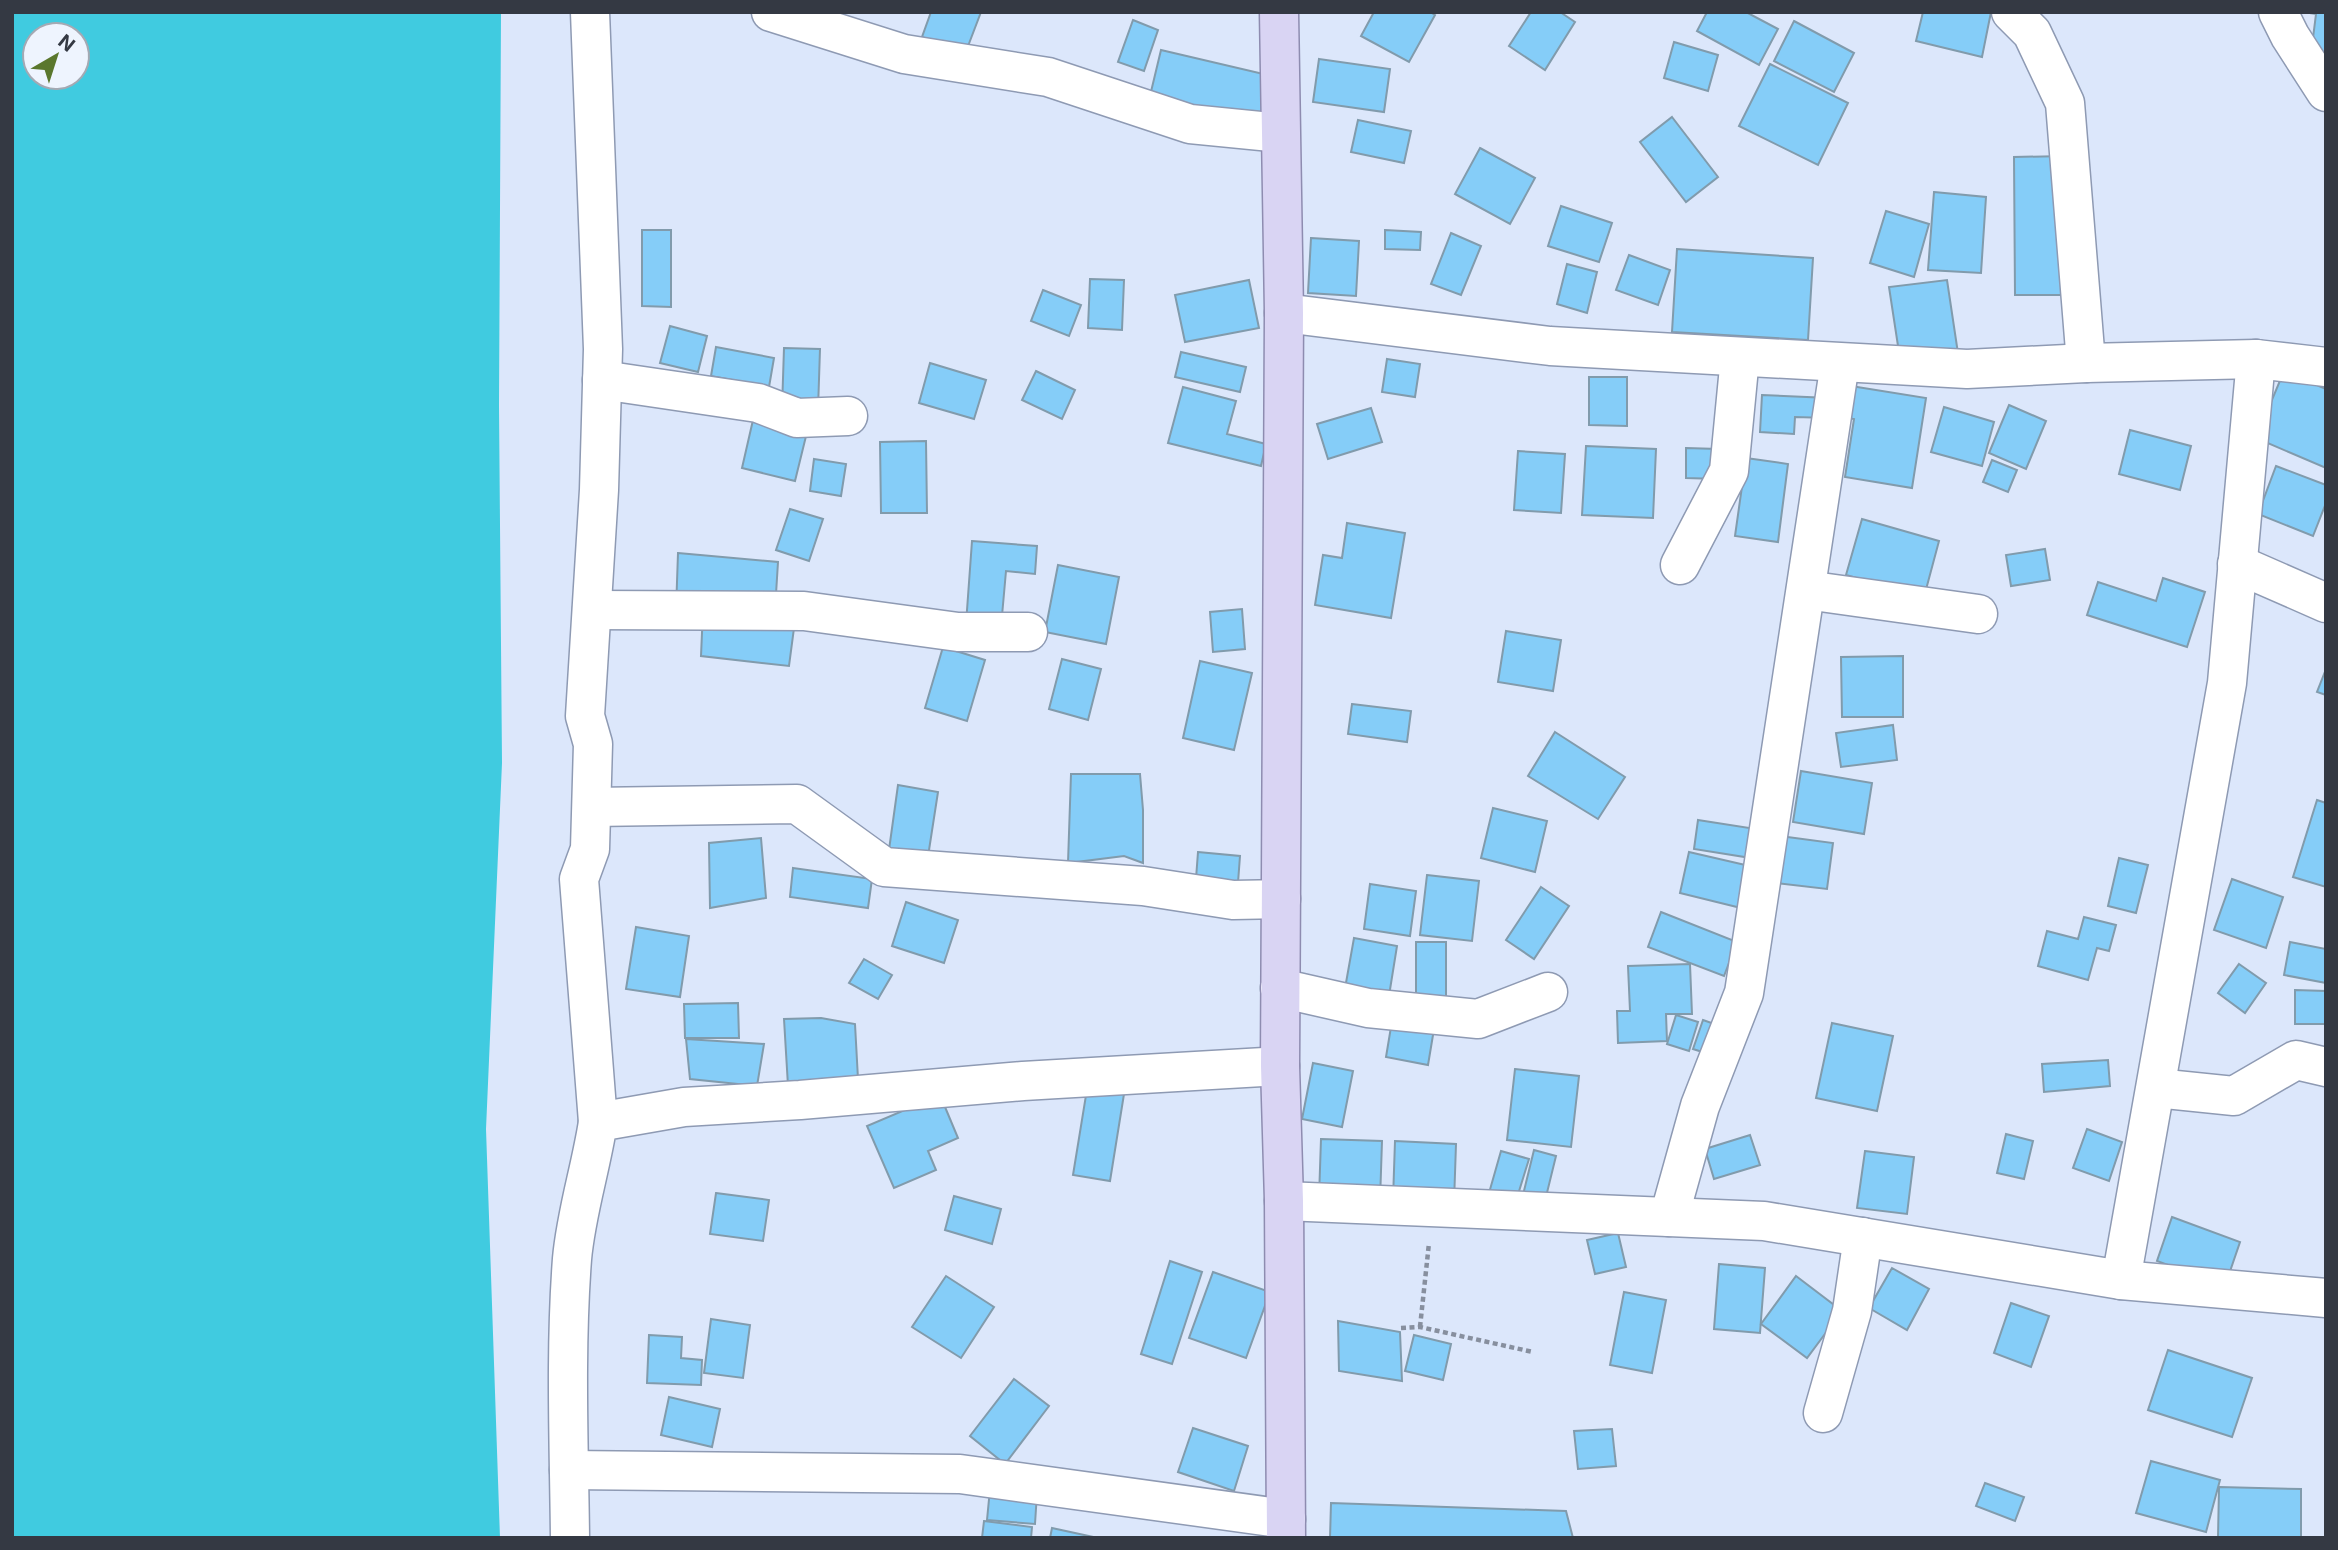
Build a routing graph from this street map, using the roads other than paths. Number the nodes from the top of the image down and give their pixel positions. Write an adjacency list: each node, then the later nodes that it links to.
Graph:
1 (590, 12): 14 (street)
2 (771, 12): 7 (street)
3 (1279, 12): 7 (main road)
4 (2011, 12): 12 (street)
5 (2278, 12): 6 (street)
6 (2326, 92)
7 (1280, 132): 8 (main road)
8 (1283, 313): 9 (street); 24 (main road)
9 (1740, 357): 11 (street); 17 (street)
10 (2256, 359): 12 (street); 13 (street); 16 (street)
11 (1840, 363): 12 (street); 18 (street)
12 (2086, 363)
13 (2326, 367)
14 (603, 380): 15 (street); 20 (street)
15 (848, 416)
16 (2237, 564): 19 (street); 29 (street)
17 (1680, 565)
18 (1806, 590): 21 (street); 32 (street)
19 (2326, 603)
20 (592, 610): 22 (street); 23 (street)
21 (1978, 614)
22 (1028, 632)
23 (592, 807): 24 (street); 30 (street)
24 (1281, 899): 25 (main road)
25 (1280, 988): 26 (street); 27 (main road)
26 (1548, 992)
27 (1280, 1066): 30 (street); 31 (main road)
28 (2326, 1068): 29 (street)
29 (2155, 1088): 34 (street)
30 (598, 1122): 37 (street)
31 (1284, 1201): 32 (street); 38 (main road)
32 (1669, 1217): 33 (street)
33 (1863, 1237): 34 (street); 36 (street)
34 (2121, 1280): 35 (street)
35 (2326, 1298)
36 (1823, 1413)
37 (569, 1469): 38 (street); 39 (street)
38 (1286, 1529)
39 (570, 1538)

